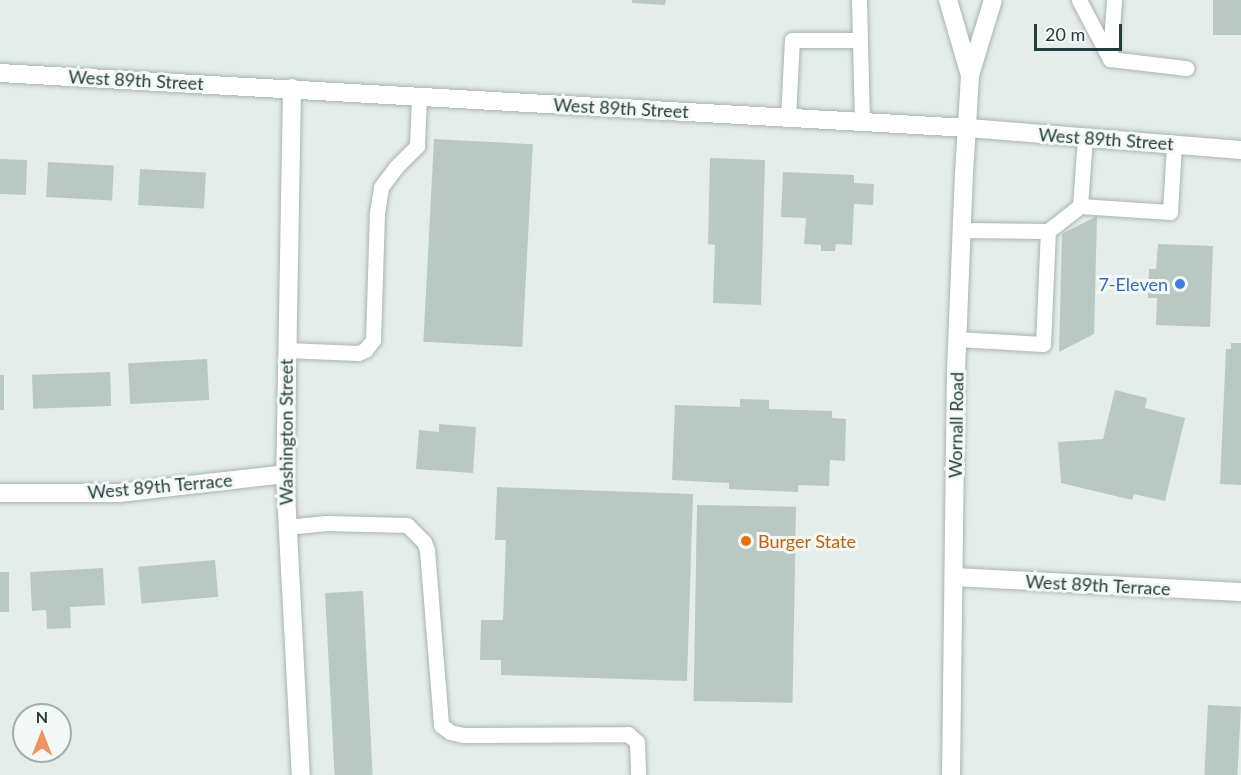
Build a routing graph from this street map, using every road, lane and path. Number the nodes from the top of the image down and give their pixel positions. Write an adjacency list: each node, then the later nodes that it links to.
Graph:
1 (859, 0): 6 (lane)
2 (948, 0): 10 (street, Wornall Road)
3 (993, 0): 10 (street, Wornall Road)
4 (1079, 0): 7 (lane)
5 (1114, 0): 7 (lane)
6 (859, 40): 13 (lane); 14 (lane)
7 (1110, 59): 8 (lane)
8 (1186, 68)
9 (0, 73): 11 (street, West 89th Street)
10 (970, 75): 15 (street, Wornall Road)
11 (292, 88): 12 (street, West 89th Street); 23 (street, Washington Street)
12 (419, 96): 13 (street, West 89th Street); 23 (lane)
13 (788, 118): 14 (street, West 89th Street)
14 (862, 122): 15 (street, West 89th Street)
15 (968, 128): 16 (street, West 89th Street); 20 (street, Wornall Road)
16 (1085, 138): 17 (street, West 89th Street); 19 (lane)
17 (1174, 145): 18 (street, West 89th Street); 19 (lane)
18 (1241, 150)
19 (1080, 206): 21 (lane)
20 (963, 230): 21 (lane); 22 (street, Wornall Road)
21 (1048, 231): 22 (lane)
22 (957, 339): 27 (street, Wornall Road)
23 (286, 350): 24 (street, Washington Street)
24 (285, 474): 25 (street, West 89th Terrace); 26 (street, Washington Street)
25 (0, 493)
26 (286, 527): 29 (street, Washington Street); 30 (lane)
27 (954, 577): 28 (street, West 89th Terrace); 31 (street, Wornall Road)
28 (1241, 592)
29 (301, 775)
30 (638, 775)
31 (951, 775)

